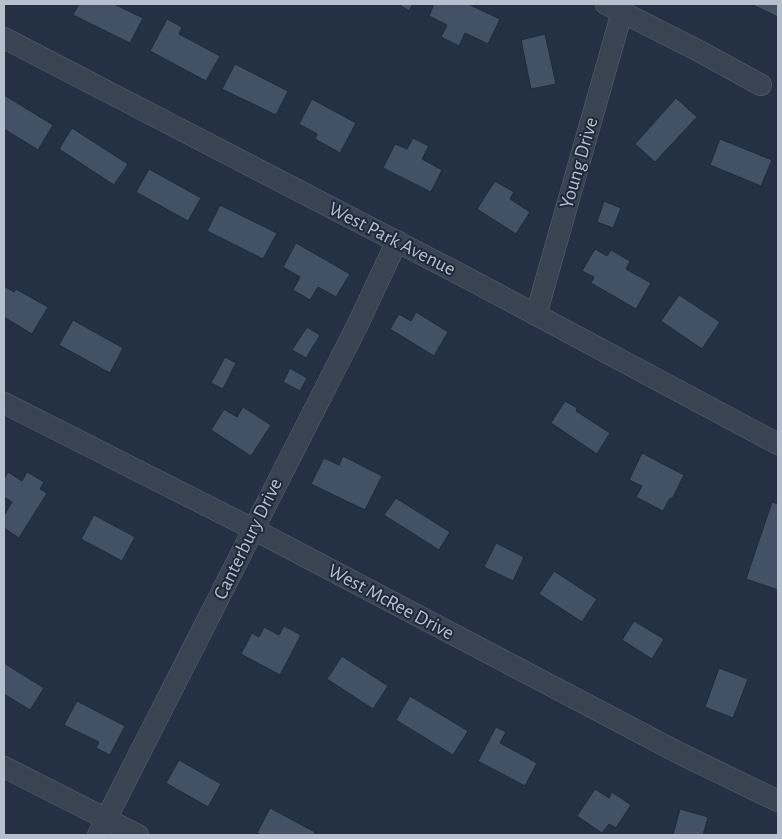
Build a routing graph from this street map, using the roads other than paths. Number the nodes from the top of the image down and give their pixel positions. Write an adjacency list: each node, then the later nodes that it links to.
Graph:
1 (614, 8): 3 (street); 5 (street, Young Drive)
2 (4, 38): 4 (street, West Park Avenue)
3 (761, 85)
4 (397, 241): 5 (street, West Park Avenue); 8 (street, Canterbury Drive)
5 (536, 315): 7 (street, West Park Avenue)
6 (4, 402): 8 (street, West McRee Drive)
7 (778, 444)
8 (253, 529): 10 (street, West McRee Drive); 11 (street, Canterbury Drive)
9 (4, 767): 11 (street)
10 (778, 800)
11 (102, 827): 12 (street)
12 (138, 835)

